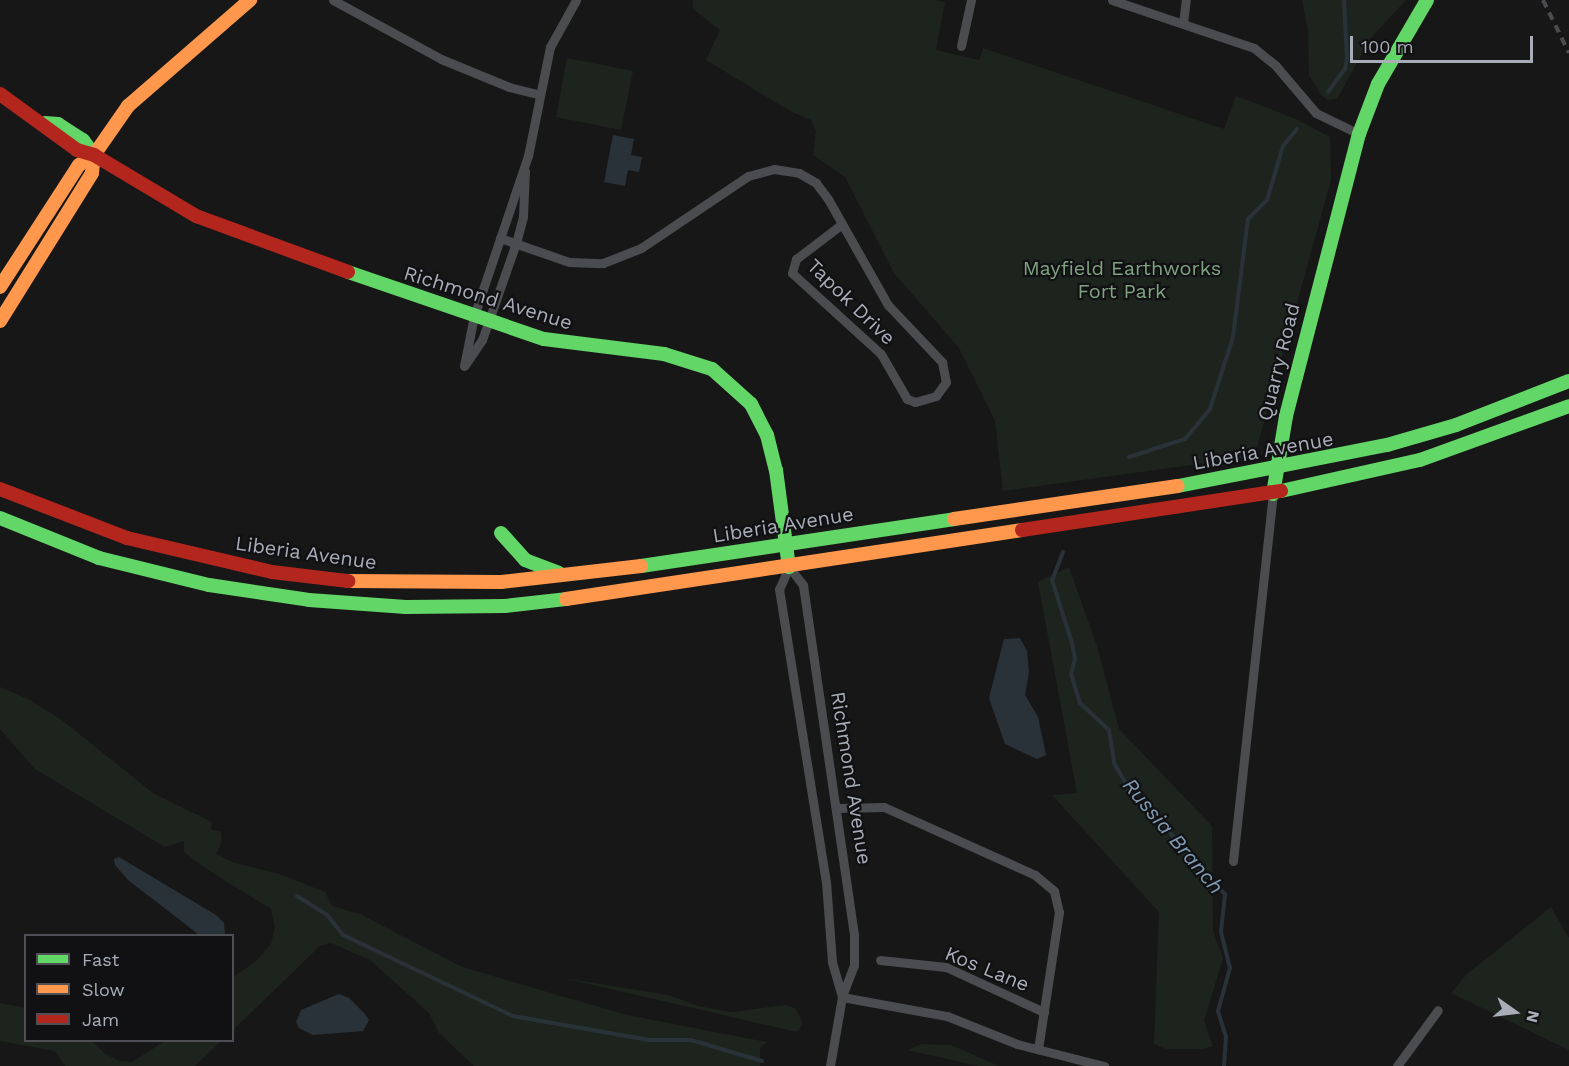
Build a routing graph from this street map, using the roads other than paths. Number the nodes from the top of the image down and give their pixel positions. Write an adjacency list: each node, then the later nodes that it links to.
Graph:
1 (250, 0): 13 (main road)
2 (333, 0): 11 (street)
3 (576, 0): 11 (street)
4 (972, 0): 9 (street)
5 (1112, 0): 8 (street)
6 (1186, 0): 8 (street)
7 (1427, 0): 12 (main road, Quarry Road)
8 (1183, 23): 12 (street)
9 (961, 46)
10 (0, 94): 13 (main road, Richmond Avenue)
11 (540, 95): 14 (street)
12 (1359, 134): 25 (main road, Quarry Road)
13 (94, 155): 18 (main road); 20 (main road); 21 (main road, Richmond Avenue)
14 (525, 166): 16 (street); 17 (street)
15 (842, 224): 15 (street, Tapok Drive); 17 (street, Tapok Drive)
16 (500, 237): 17 (street, Tapok Drive); 21 (street)
17 (516, 243): 22 (street)
18 (25, 248): 19 (main road); 20 (main road)
19 (0, 288)
20 (1, 314)
21 (474, 316): 22 (main road, Richmond Avenue); 22 (street)
22 (489, 321): 30 (main road, Richmond Avenue)
23 (1569, 381): 25 (main road, Liberia Avenue)
24 (1569, 406): 27 (main road)
25 (1276, 470): 27 (main road, Quarry Road); 30 (main road, Liberia Avenue)
26 (0, 489): 32 (main road, Liberia Avenue)
27 (1273, 494): 31 (main road); 34 (street, Quarry Road)
28 (0, 518): 31 (main road)
29 (501, 533): 32 (main road)
30 (786, 544): 31 (main road, Richmond Avenue); 32 (main road, Liberia Avenue)
31 (789, 567): 33 (street, Richmond Avenue); 36 (street, Richmond Avenue)
32 (575, 575)
33 (837, 808): 36 (street, Richmond Avenue); 38 (street)
34 (1233, 861)
35 (880, 960): 38 (street, Kos Lane)
36 (842, 997): 39 (street); 40 (street, Richmond Avenue)
37 (1438, 1010): 42 (street)
38 (1044, 1012): 39 (street)
39 (1038, 1049): 41 (street)
40 (830, 1066)
41 (1104, 1066)
42 (1397, 1066)

